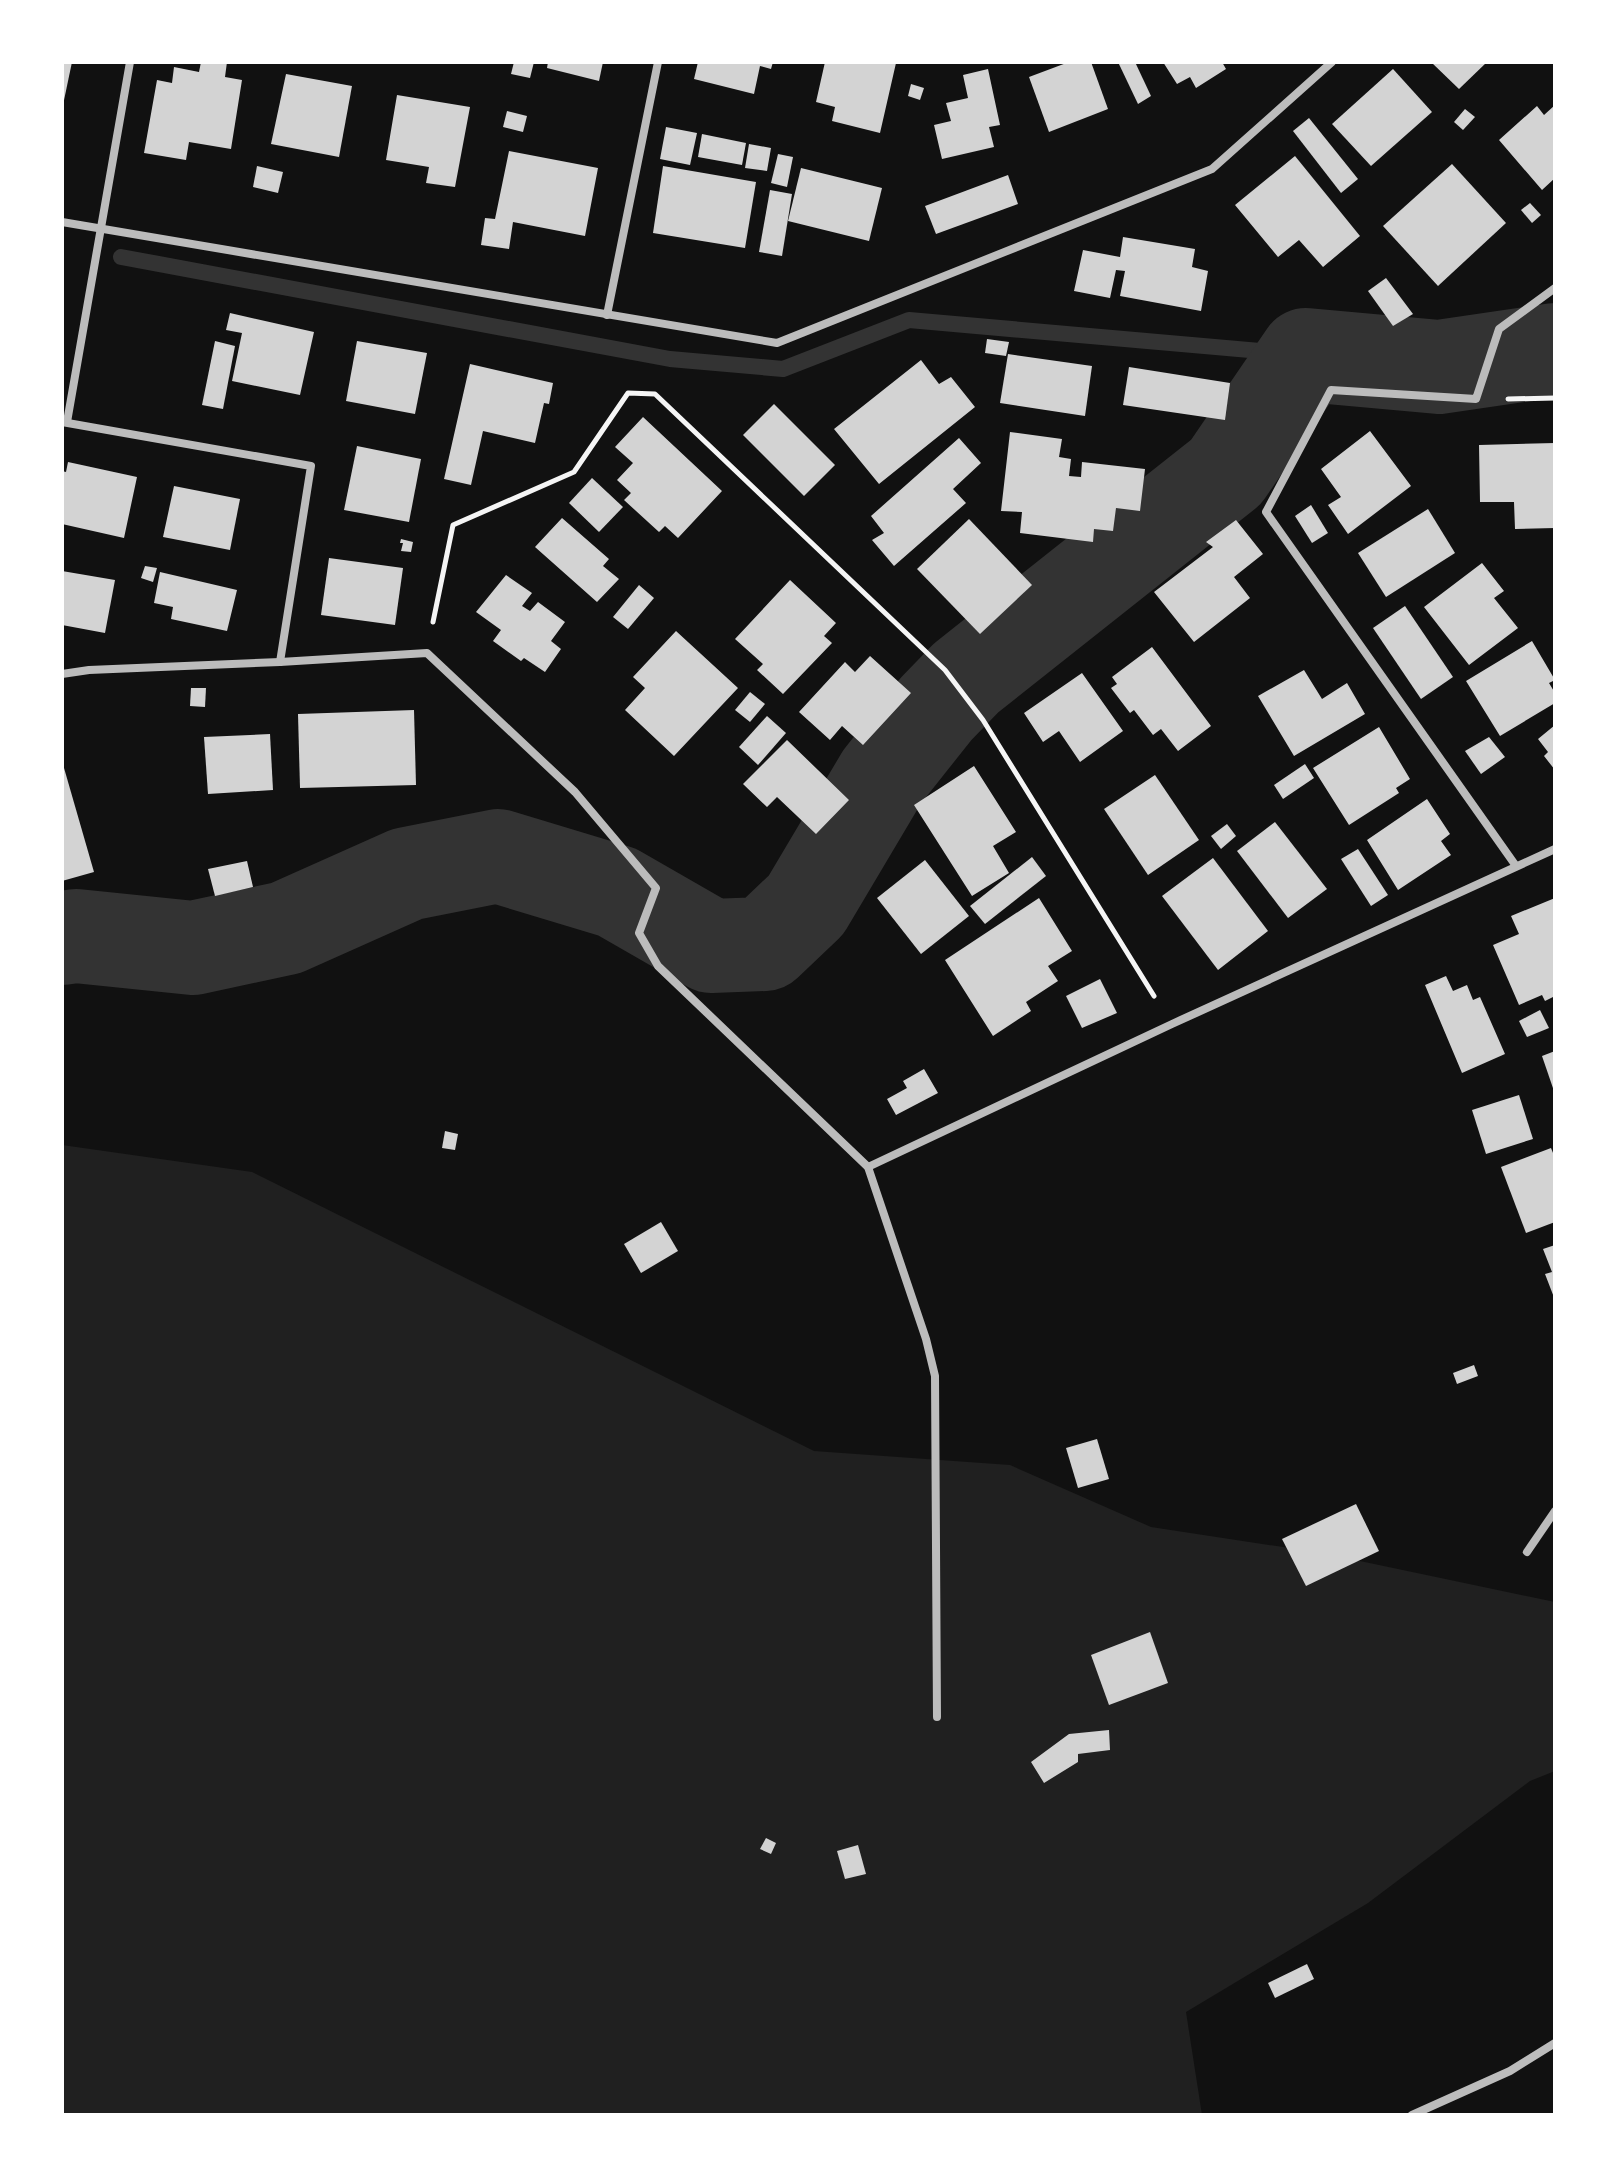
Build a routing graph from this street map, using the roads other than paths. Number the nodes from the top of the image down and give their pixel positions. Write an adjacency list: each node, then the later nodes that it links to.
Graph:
1 (130, 62): 5 (street)
2 (658, 62): 7 (street)
3 (1332, 62): 7 (street)
4 (62, 222): 5 (street)
5 (101, 230): 7 (street); 8 (street)
6 (1555, 288): 12 (street)
7 (607, 315)
8 (64, 422): 9 (street)
9 (280, 662): 10 (street); 13 (street)
10 (62, 674)
11 (1555, 849): 12 (street)
12 (1516, 866): 13 (street)
13 (868, 1167): 16 (street)
14 (1555, 1511): 15 (street)
15 (1527, 1552)
16 (937, 1717)
17 (1555, 2043): 18 (street)
18 (1412, 2115)

